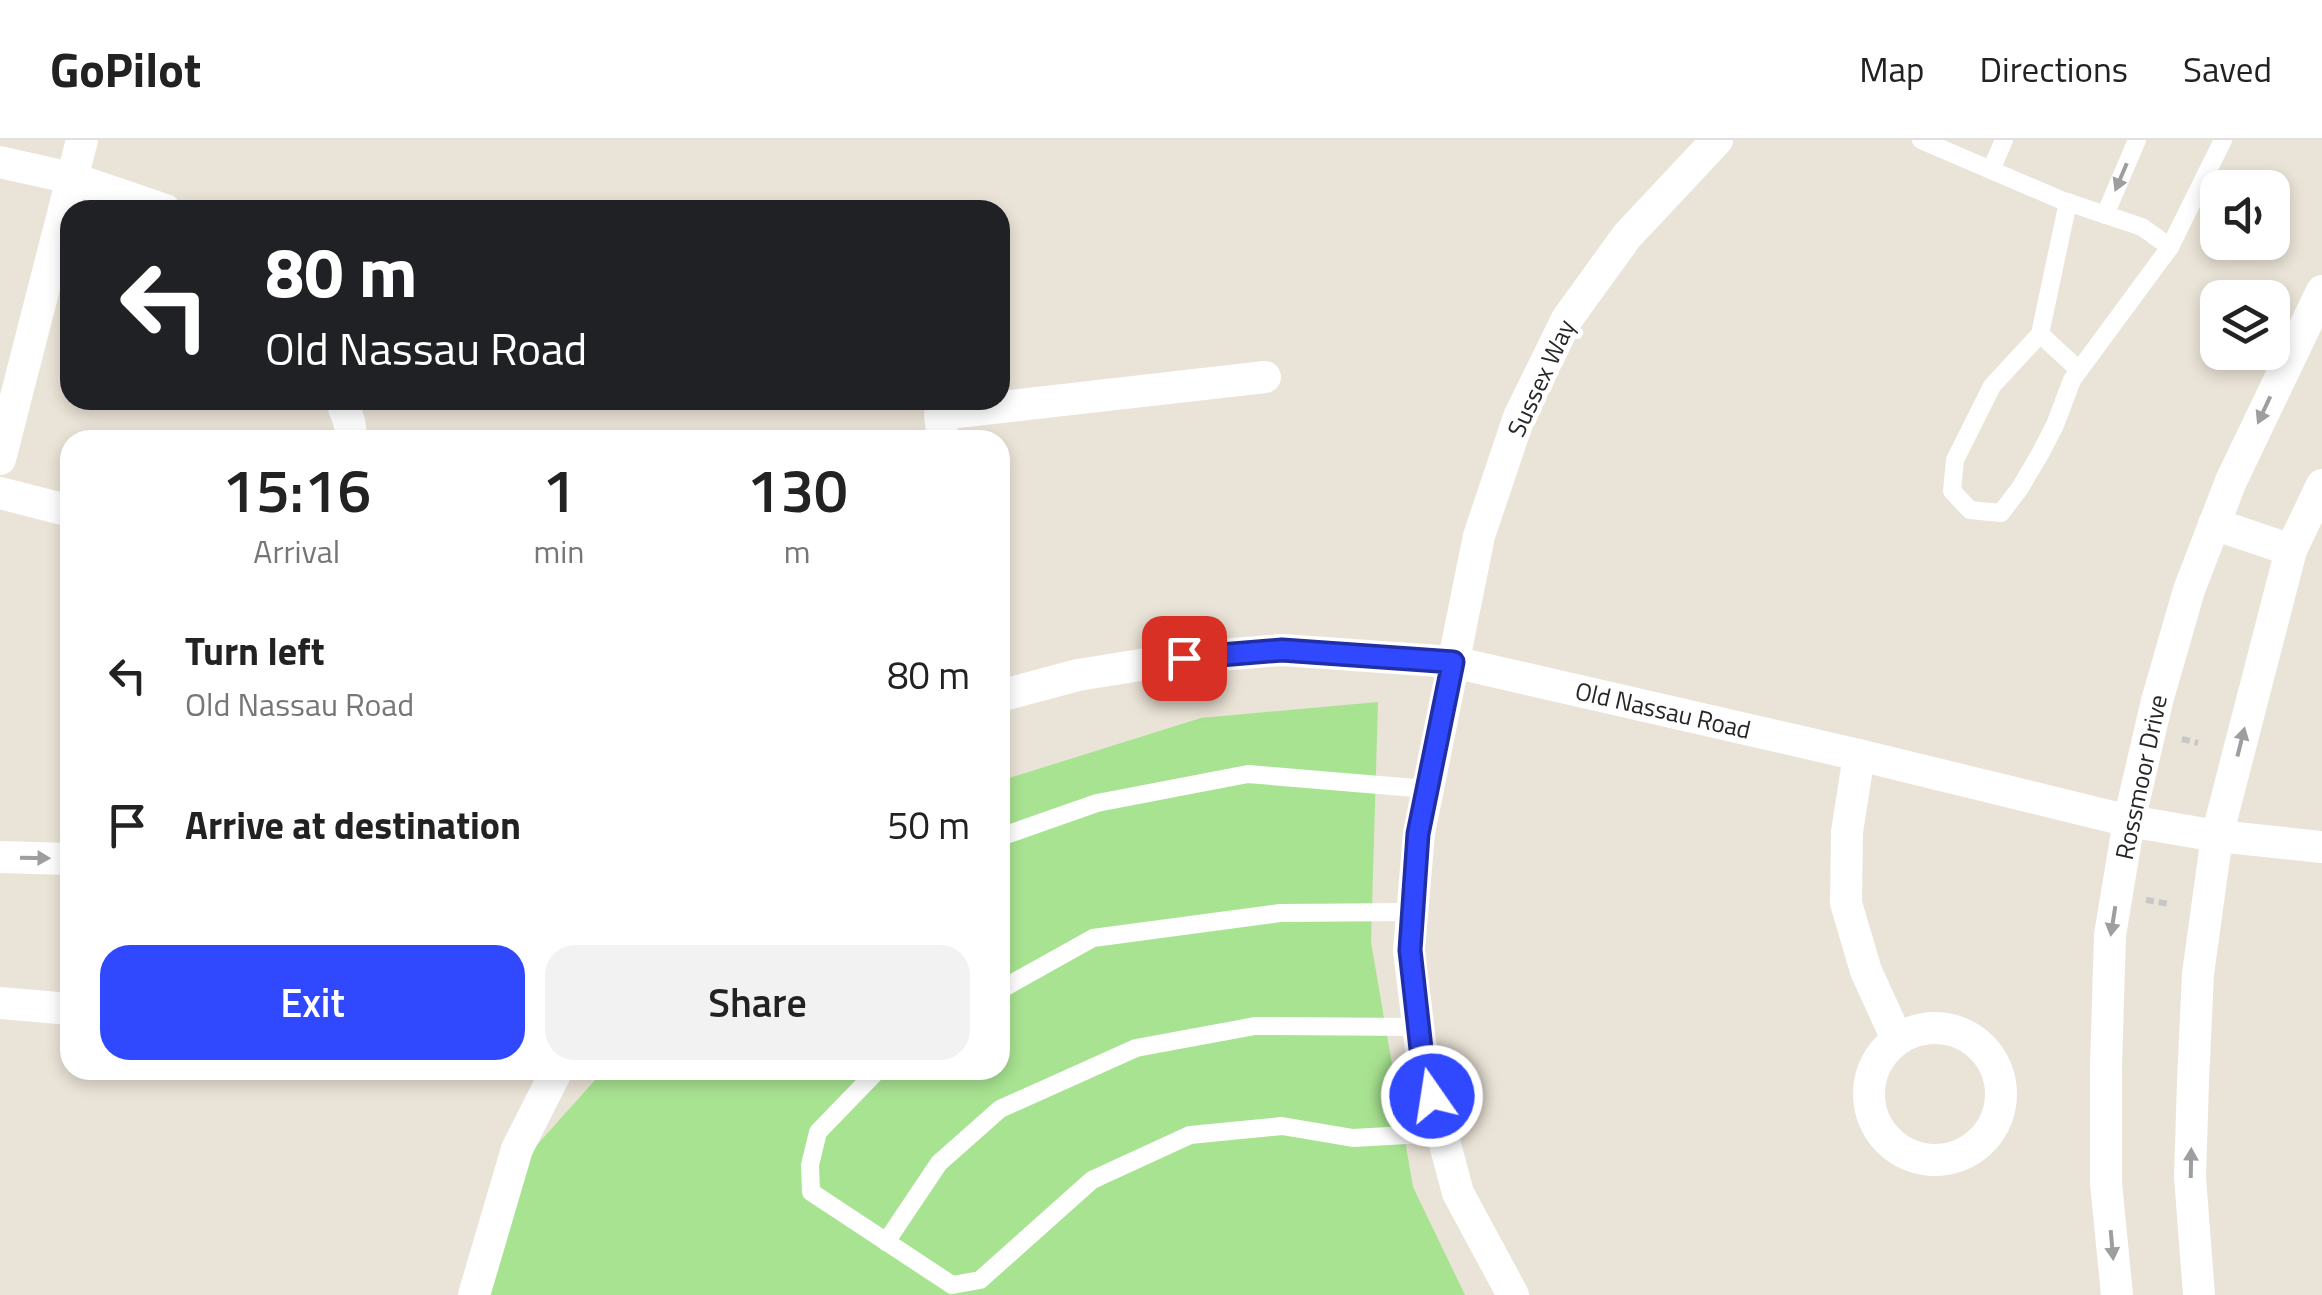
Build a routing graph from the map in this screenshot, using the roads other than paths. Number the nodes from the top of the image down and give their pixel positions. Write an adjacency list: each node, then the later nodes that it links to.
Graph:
1 (82, 140): 9 (street)
2 (1717, 140): 27 (street, Sussex Way)
3 (1921, 140): 8 (lane)
4 (2004, 140): 8 (lane)
5 (2136, 140): 13 (lane, one-way to 13)
6 (2223, 140): 15 (lane)
7 (0, 162): 9 (street)
8 (1991, 170): 12 (lane)
9 (71, 178): 10 (street); 11 (street)
10 (65, 200)
11 (136, 200)
12 (2068, 202): 13 (lane); 17 (lane)
13 (2105, 215): 15 (lane)
14 (60, 221): 21 (street)
15 (2170, 247): 18 (lane)
16 (2322, 291): 25 (street, Rossmoor Drive, one-way to 25)
17 (2040, 334): 18 (lane); 18 (lane)
18 (2080, 370)
19 (1265, 377): 20 (street)
20 (942, 427)
21 (0, 458)
22 (2322, 485): 26 (street)
23 (0, 493): 24 (street)
24 (60, 508)
25 (2214, 524): 26 (street); 31 (street, Rossmoor Drive)
26 (2291, 550): 33 (street, one-way to 26)
27 (1453, 662): 28 (street, Old Nassau Road); 29 (street, Old Nassau Road); 30 (street, Sussex Way)
28 (1010, 693)
29 (1859, 755): 31 (street, Old Nassau Road); 42 (street)
30 (1427, 788): 32 (lane); 37 (street, Sussex Way)
31 (2129, 822): 33 (street, Old Nassau Road); 49 (street, Rossmoor Drive, one-way to 49)
32 (1010, 833)
33 (2218, 836): 34 (street, Old Nassau Road); 50 (street, one-way to 33)
34 (2322, 847)
35 (0, 857): 36 (street, one-way to 36)
36 (60, 858)
37 (1412, 912): 38 (lane); 41 (street, Sussex Way)
38 (1010, 984)
39 (0, 1003): 40 (street)
40 (60, 1008)
41 (1418, 1027): 45 (street, Sussex Way); 46 (lane)
42 (1897, 1039): 42 (street)
43 (552, 1080): 47 (street)
44 (868, 1080): 46 (lane)
45 (1442, 1133): 46 (lane); 48 (street, Sussex Way)
46 (886, 1242)
47 (474, 1295)
48 (1512, 1295)
49 (2117, 1295)
50 (2199, 1295)

